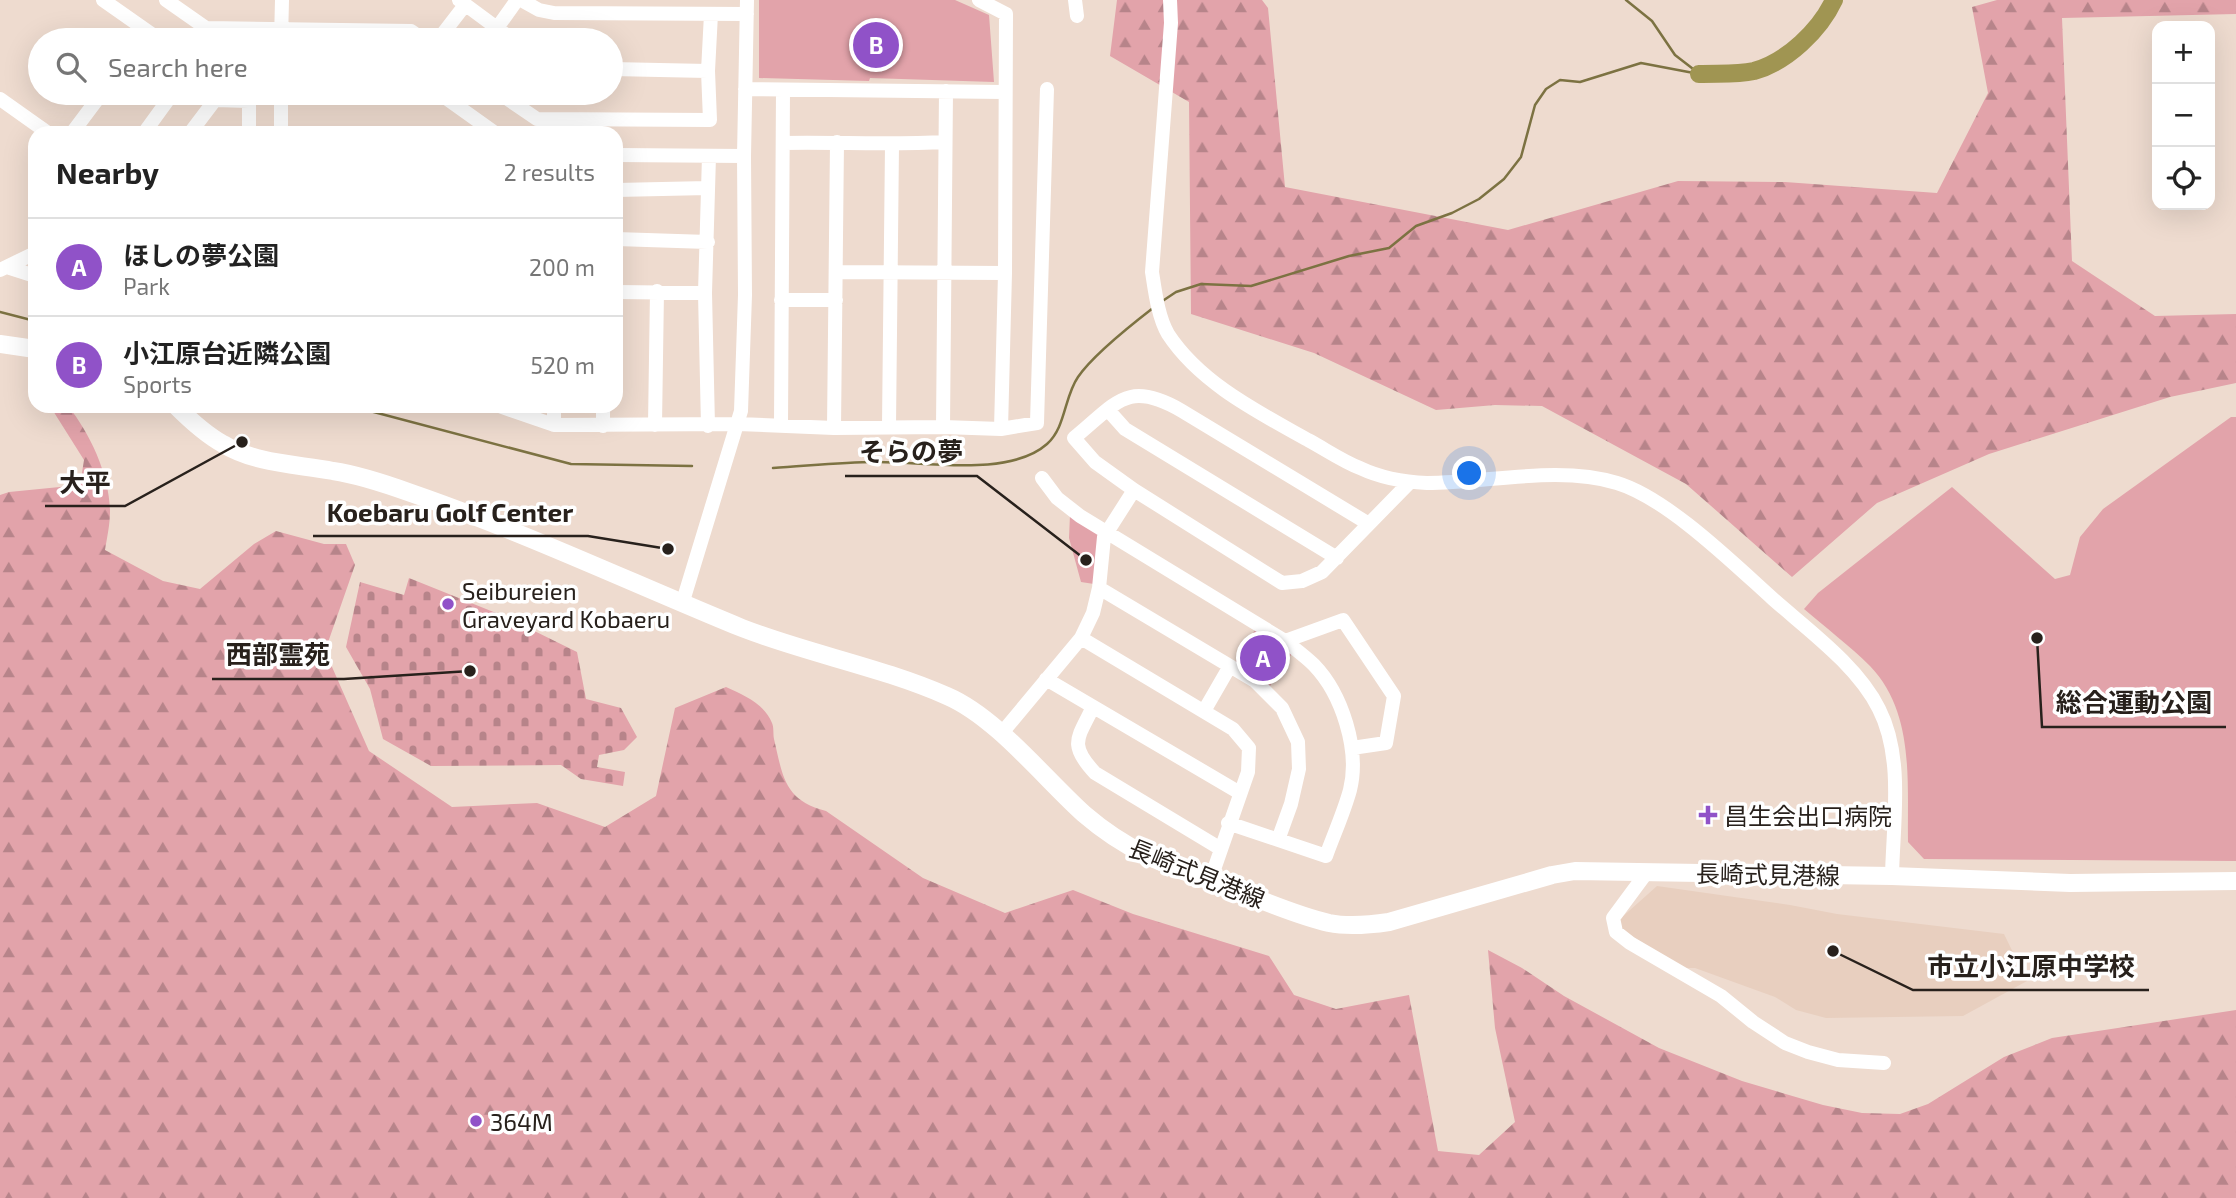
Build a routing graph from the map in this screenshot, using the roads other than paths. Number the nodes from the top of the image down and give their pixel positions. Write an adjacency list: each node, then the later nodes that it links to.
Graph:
1 (103, 0): 14 (street)
2 (166, 0): 15 (street)
3 (282, 0): 16 (street)
4 (519, 0): 11 (street); 18 (street)
5 (979, 0): 12 (street)
6 (1013, 0): 12 (street)
7 (1075, 0): 13 (street)
8 (1170, 0): 82 (street)
9 (462, 2): 17 (street); 18 (street)
10 (747, 7): 11 (street); 21 (street)
11 (710, 14): 20 (street)
12 (1006, 14): 25 (street)
13 (1077, 16)
14 (135, 28)
15 (206, 28)
16 (281, 28)
17 (446, 28)
18 (497, 28)
19 (623, 69): 20 (street)
20 (708, 71): 33 (street)
21 (745, 89): 23 (street); 47 (street)
22 (1047, 89): 80 (street)
23 (783, 90): 24 (street); 43 (street)
24 (946, 92): 25 (street); 42 (street)
25 (1004, 92): 58 (street)
26 (0, 99): 34 (street)
27 (93, 105): 35 (street)
28 (164, 105): 36 (street)
29 (211, 105): 37 (street)
30 (249, 105): 38 (street)
31 (281, 105): 39 (street)
32 (456, 105): 40 (street)
33 (517, 105)
34 (38, 126)
35 (77, 126)
36 (149, 126)
37 (195, 126)
38 (249, 126)
39 (281, 126)
40 (485, 126)
41 (837, 142): 43 (street); 44 (street); 54 (street)
42 (945, 142): 44 (street); 57 (street)
43 (783, 143): 62 (street)
44 (892, 145): 56 (street)
45 (623, 155): 46 (street)
46 (709, 156): 47 (street); 48 (street)
47 (744, 156): 71 (street)
48 (708, 188): 49 (street); 51 (street)
49 (623, 190)
50 (623, 239): 51 (street)
51 (708, 242): 61 (street)
52 (28, 256): 53 (street)
53 (3, 268): 55 (street)
54 (837, 272): 56 (street); 63 (street)
55 (28, 273)
56 (890, 273): 57 (street); 77 (street)
57 (944, 273): 58 (street); 78 (street)
58 (1005, 273): 80 (street)
59 (657, 291): 60 (street); 61 (street); 73 (street)
60 (623, 292)
61 (705, 293): 76 (street)
62 (781, 300): 63 (street); 74 (street)
63 (836, 300): 79 (street)
64 (0, 344): 65 (main road)
65 (28, 348)
66 (1108, 410): 83 (street); 84 (street); 86 (street)
67 (183, 413): 88 (main road, 長崎式見港線)
68 (521, 413): 72 (street)
69 (554, 413): 72 (street)
70 (603, 413): 75 (street)
71 (738, 424): 74 (street); 76 (street); 88 (street)
72 (554, 425): 75 (street)
73 (655, 425): 75 (street); 76 (street)
74 (781, 425): 79 (street)
75 (603, 426)
76 (708, 426)
77 (889, 426): 78 (street); 79 (street)
78 (943, 427): 80 (street)
79 (834, 428)
80 (1001, 429)
81 (1042, 478): 85 (street)
82 (1409, 482): 84 (street); 102 (street)
83 (1134, 490): 85 (street); 86 (street)
84 (1369, 524): 86 (street)
85 (1107, 532): 87 (street); 90 (street)
86 (1336, 558)
87 (1099, 588): 89 (street); 91 (street)
88 (683, 601): 95 (main road, 長崎式見港線)
89 (1081, 638): 92 (street); 94 (street)
90 (1285, 641): 96 (street); 96 (street)
91 (1230, 666): 94 (street); 99 (street)
92 (1046, 679): 93 (street); 95 (street)
93 (1092, 709): 97 (street); 100 (street)
94 (1204, 711): 97 (street)
95 (1001, 734): 103 (main road, 長崎式見港線)
96 (1352, 748): 99 (street)
97 (1240, 793): 98 (street)
98 (1228, 823): 99 (street); 100 (street)
99 (1278, 840)
100 (1221, 849): 103 (street)
101 (1647, 872): 102 (main road, 長崎式見港線); 103 (main road, 長崎式見港線); 105 (street)
102 (1892, 876): 104 (main road, 長崎式見港線)
103 (1210, 881)
104 (2236, 881)
105 (1884, 1063)

